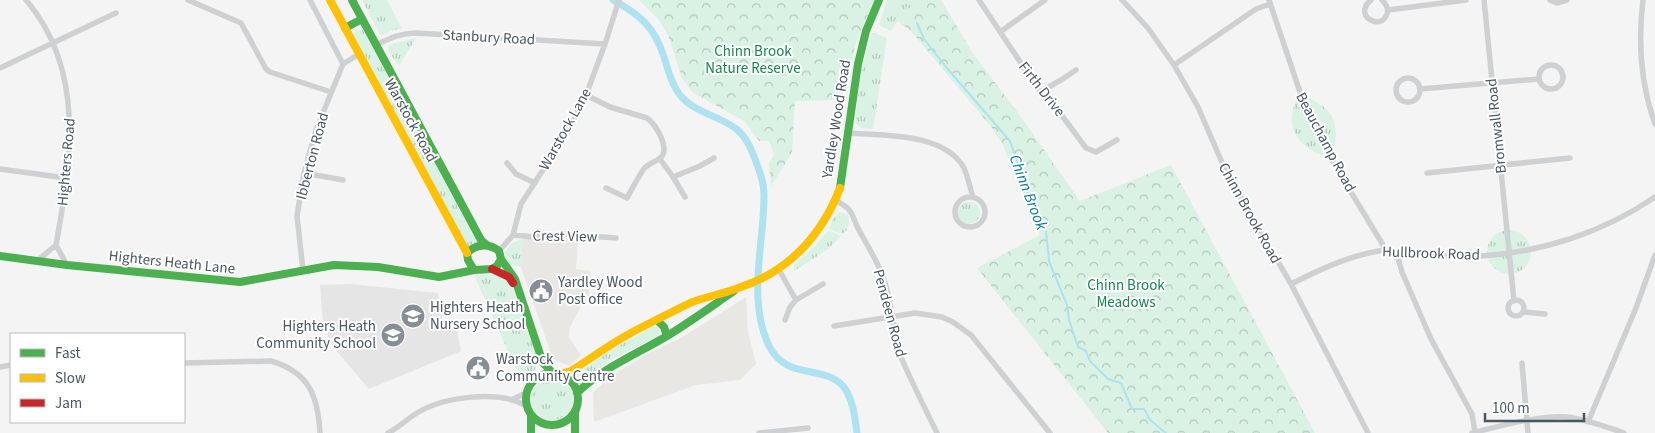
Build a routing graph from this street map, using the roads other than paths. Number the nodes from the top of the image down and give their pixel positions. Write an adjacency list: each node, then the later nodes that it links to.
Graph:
1 (26, 0): 24 (street, Highters Road)
2 (188, 0): 35 (street)
3 (330, 0): 22 (street, Warstock Road)
4 (352, 0): 21 (street, Warstock Road)
5 (618, 0): 25 (street, Warstock Lane)
6 (879, 0): 39 (street, Yardley Wood Road)
7 (979, 0): 23 (street, Firth Drive)
8 (1045, 0): 23 (street)
9 (1122, 0): 29 (street, Chinn Brook Road)
10 (1370, 0): 19 (street)
11 (1382, 0): 19 (street)
12 (1466, 0): 19 (street)
13 (1484, 0): 33 (street, Bromwall Road)
14 (1550, 0): 15 (street)
15 (1567, 0)
16 (1643, 0): 38 (street)
17 (312, 1): 28 (street)
18 (1270, 2): 29 (street); 62 (street, Beauchamp Road)
19 (1388, 10)
20 (116, 13): 24 (street)
21 (362, 19): 22 (street); 26 (street, Warstock Road)
22 (345, 28): 27 (street, Warstock Road)
23 (1000, 32): 36 (street, Firth Drive)
24 (53, 43): 30 (street); 50 (street, Highters Road)
25 (605, 44): 26 (street, Stanbury Road); 37 (street, Warstock Lane)
26 (376, 45): 61 (street, Warstock Road)
27 (359, 54): 28 (street); 68 (street, Warstock Road)
28 (343, 64): 35 (street, Ibberton Road)
29 (1174, 65): 77 (street, Chinn Brook Road)
30 (0, 68)
31 (1076, 70): 36 (street)
32 (1539, 79): 32 (street); 33 (street)
33 (1492, 83): 34 (street); 45 (street, Bromwall Road)
34 (1420, 89): 34 (street)
35 (331, 92): 47 (street, Ibberton Road)
36 (1040, 92): 40 (street, Firth Drive)
37 (586, 95): 43 (street); 52 (street, Warstock Lane)
38 (1655, 124)
39 (847, 133): 56 (street); 57 (street, Yardley Wood Road)
40 (1117, 140)
41 (714, 158): 49 (street)
42 (1570, 158): 45 (street)
43 (660, 159): 49 (street); 53 (street)
44 (507, 163): 52 (street)
45 (1501, 166): 48 (street); 64 (street, Bromwall Road)
46 (0, 169): 50 (street)
47 (304, 173): 51 (street); 73 (street, Ibberton Road)
48 (1427, 173)
49 (673, 176): 55 (street)
50 (66, 178): 60 (street, Highters Road)
51 (343, 180)
52 (535, 183): 58 (street, Warstock Lane)
53 (606, 188)
54 (1655, 196): 64 (street, Hullbrook Road)
55 (685, 197)
56 (973, 197): 56 (street)
57 (835, 200): 71 (street, Yardley Wood Road); 86 (street, Pendeen Road)
58 (513, 235): 59 (street, Crest View); 65 (street, Warstock Lane)
59 (616, 238)
60 (56, 245): 69 (street); 70 (street)
61 (487, 245): 65 (street); 68 (street)
62 (1386, 250): 63 (street, Hullbrook Road); 77 (street, Hullbrook Road)
63 (1396, 251): 64 (street, Hullbrook Road); 116 (street)
64 (1510, 252): 81 (street, Bromwall Road)
65 (500, 255): 72 (street); 78 (street)
66 (1655, 255): 104 (street)
67 (0, 256): 69 (street, Highters Heath Lane)
68 (467, 257): 74 (street); 75 (street)
69 (37, 261): 70 (street, Highters Heath Lane)
70 (67, 265): 73 (street, Highters Heath Lane)
71 (778, 268): 79 (street, Yardley Wood Road); 80 (street)
72 (492, 269): 74 (street); 78 (street)
73 (303, 270): 75 (street, Highters Heath Lane)
74 (474, 270): 75 (street, Highters Heath Lane)
75 (459, 274)
76 (823, 284): 80 (street)
77 (1291, 284): 115 (street, Chinn Brook Road)
78 (518, 288): 93 (street)
79 (740, 288): 82 (street, Yardley Wood Road); 85 (street, Yardley Wood Road)
80 (796, 300): 88 (street)
81 (1514, 301): 83 (street); 83 (street)
82 (691, 303): 85 (street); 87 (street, Yardley Wood Road)
83 (1523, 312): 84 (street)
84 (1545, 314)
85 (698, 316): 90 (street, Yardley Wood Road)
86 (892, 316): 89 (street); 113 (street, Pendeen Road); 114 (street)
87 (657, 320): 90 (street); 95 (street, Yardley Wood Road)
88 (785, 320)
89 (834, 326)
90 (667, 336): 98 (street, Yardley Wood Road)
91 (1522, 362): 103 (street)
92 (185, 363): 109 (street)
93 (543, 363): 94 (street); 96 (street)
94 (552, 372): 95 (street); 96 (street)
95 (561, 374): 98 (street)
96 (540, 375): 97 (street)
97 (526, 393): 99 (street); 100 (street)
98 (578, 393): 101 (street)
99 (511, 400): 100 (street); 110 (street)
100 (526, 406): 102 (street)
101 (575, 411): 106 (street); 111 (street)
102 (531, 415): 105 (street); 108 (street)
103 (1526, 422): 104 (street); 116 (street); 117 (street)
104 (1588, 422): 118 (street)
105 (542, 423): 106 (street); 108 (street)
106 (558, 424): 111 (street)
107 (808, 428): 112 (street)
108 (530, 432)
109 (320, 433)
110 (388, 433)
111 (574, 433)
112 (758, 433)
113 (937, 433)
114 (1050, 433)
115 (1368, 433)
116 (1474, 433)
117 (1528, 433)
118 (1624, 433)

